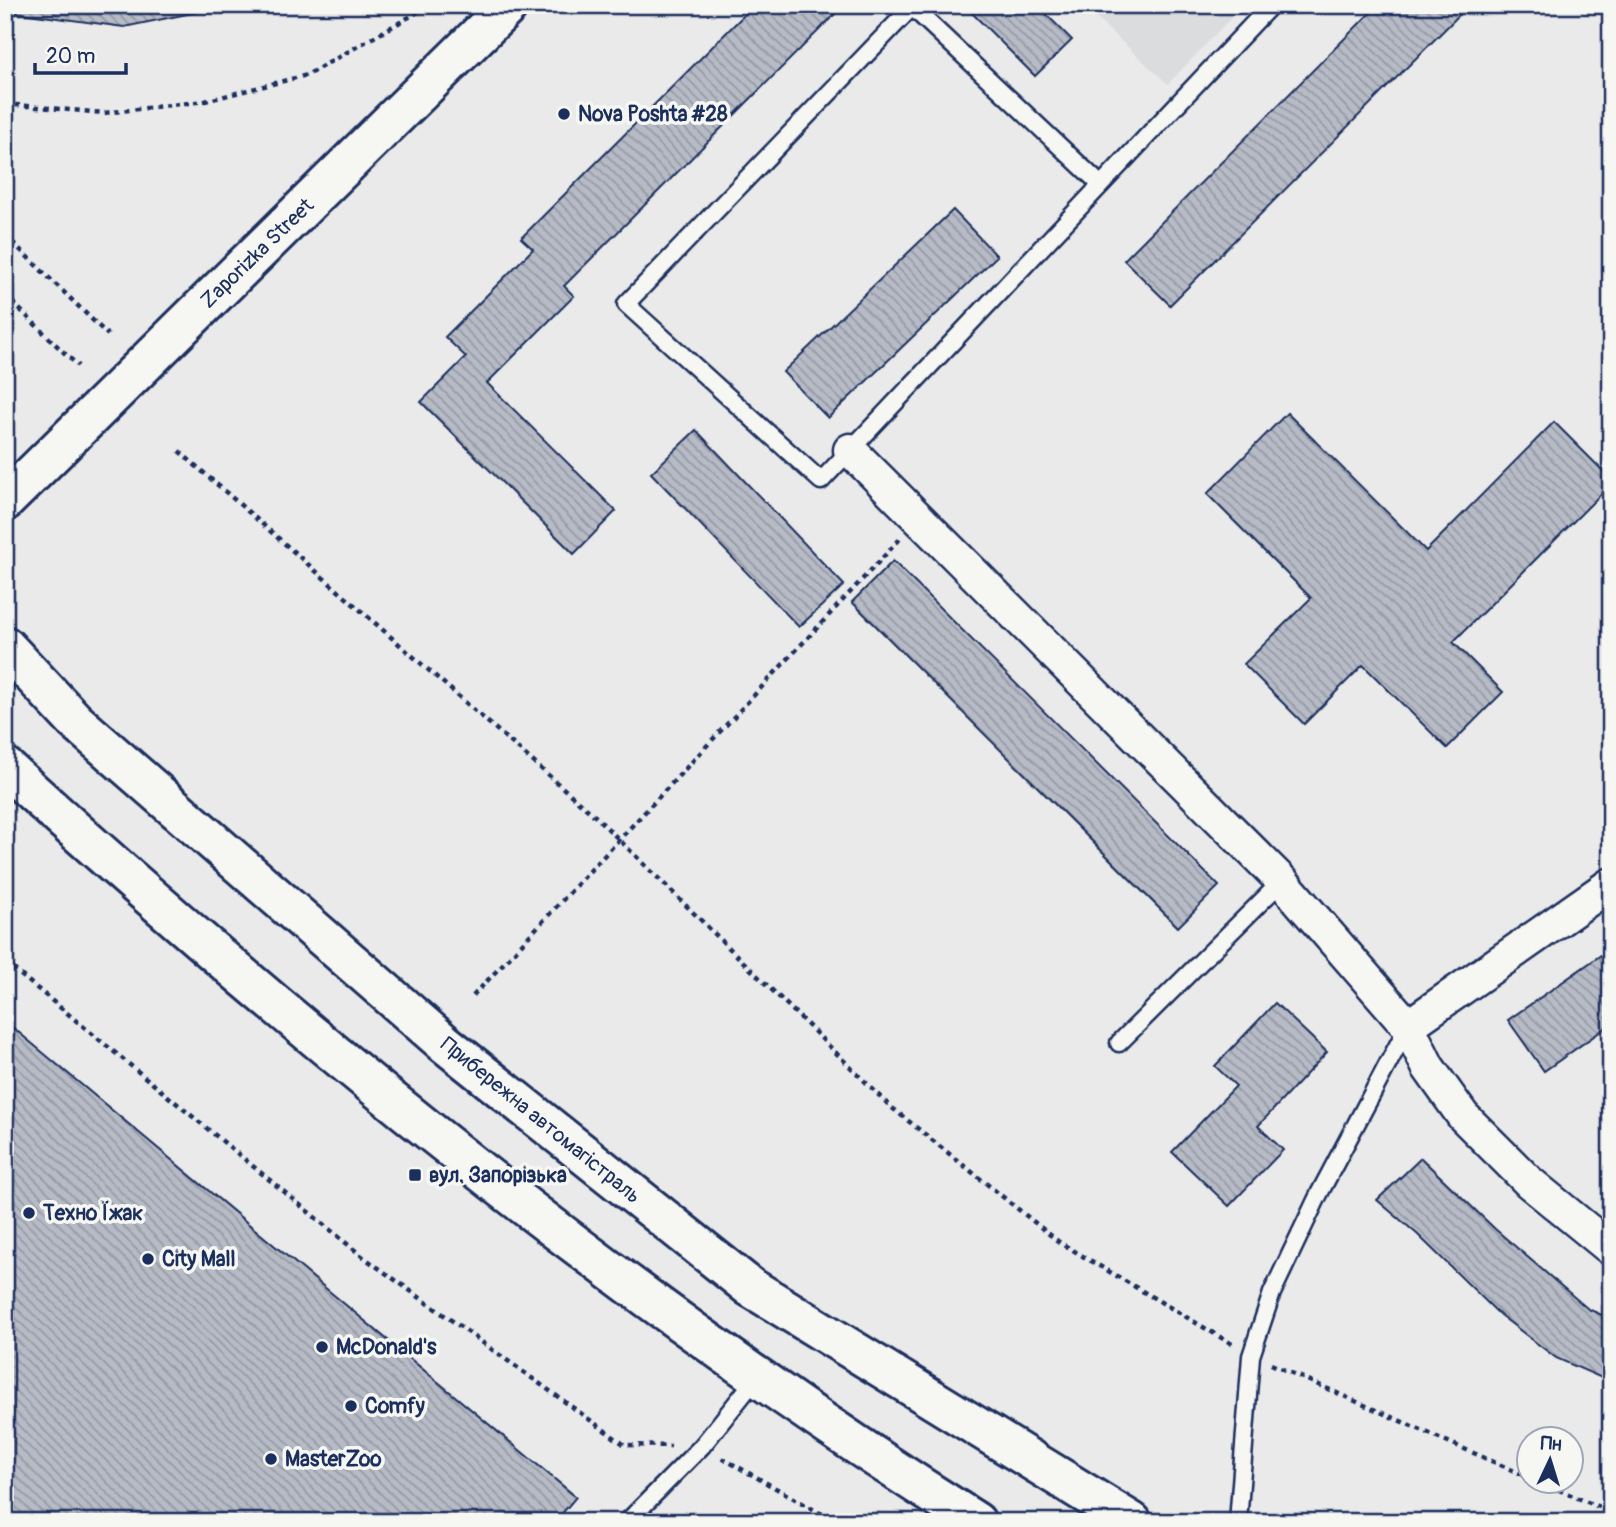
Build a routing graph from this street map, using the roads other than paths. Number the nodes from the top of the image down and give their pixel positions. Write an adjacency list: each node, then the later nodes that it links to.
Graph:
1 (509, 5): 5 (main road, Zaporizka Street)
2 (1271, 5): 3 (lane)
3 (1101, 185): 4 (lane); 4 (lane)
4 (850, 450): 8 (street)
5 (5, 500)
6 (5, 646): 16 (main road, Прибережна автомагістраль)
7 (5, 767): 13 (main road)
8 (1282, 881): 10 (street); 11 (lane)
9 (1611, 884): 10 (street)
10 (1408, 1026): 12 (street); 17 (lane)
11 (1119, 1044)
12 (1611, 1250)
13 (757, 1377): 14 (lane); 15 (main road)
14 (627, 1522)
15 (976, 1522)
16 (1132, 1522)
17 (1238, 1522)

